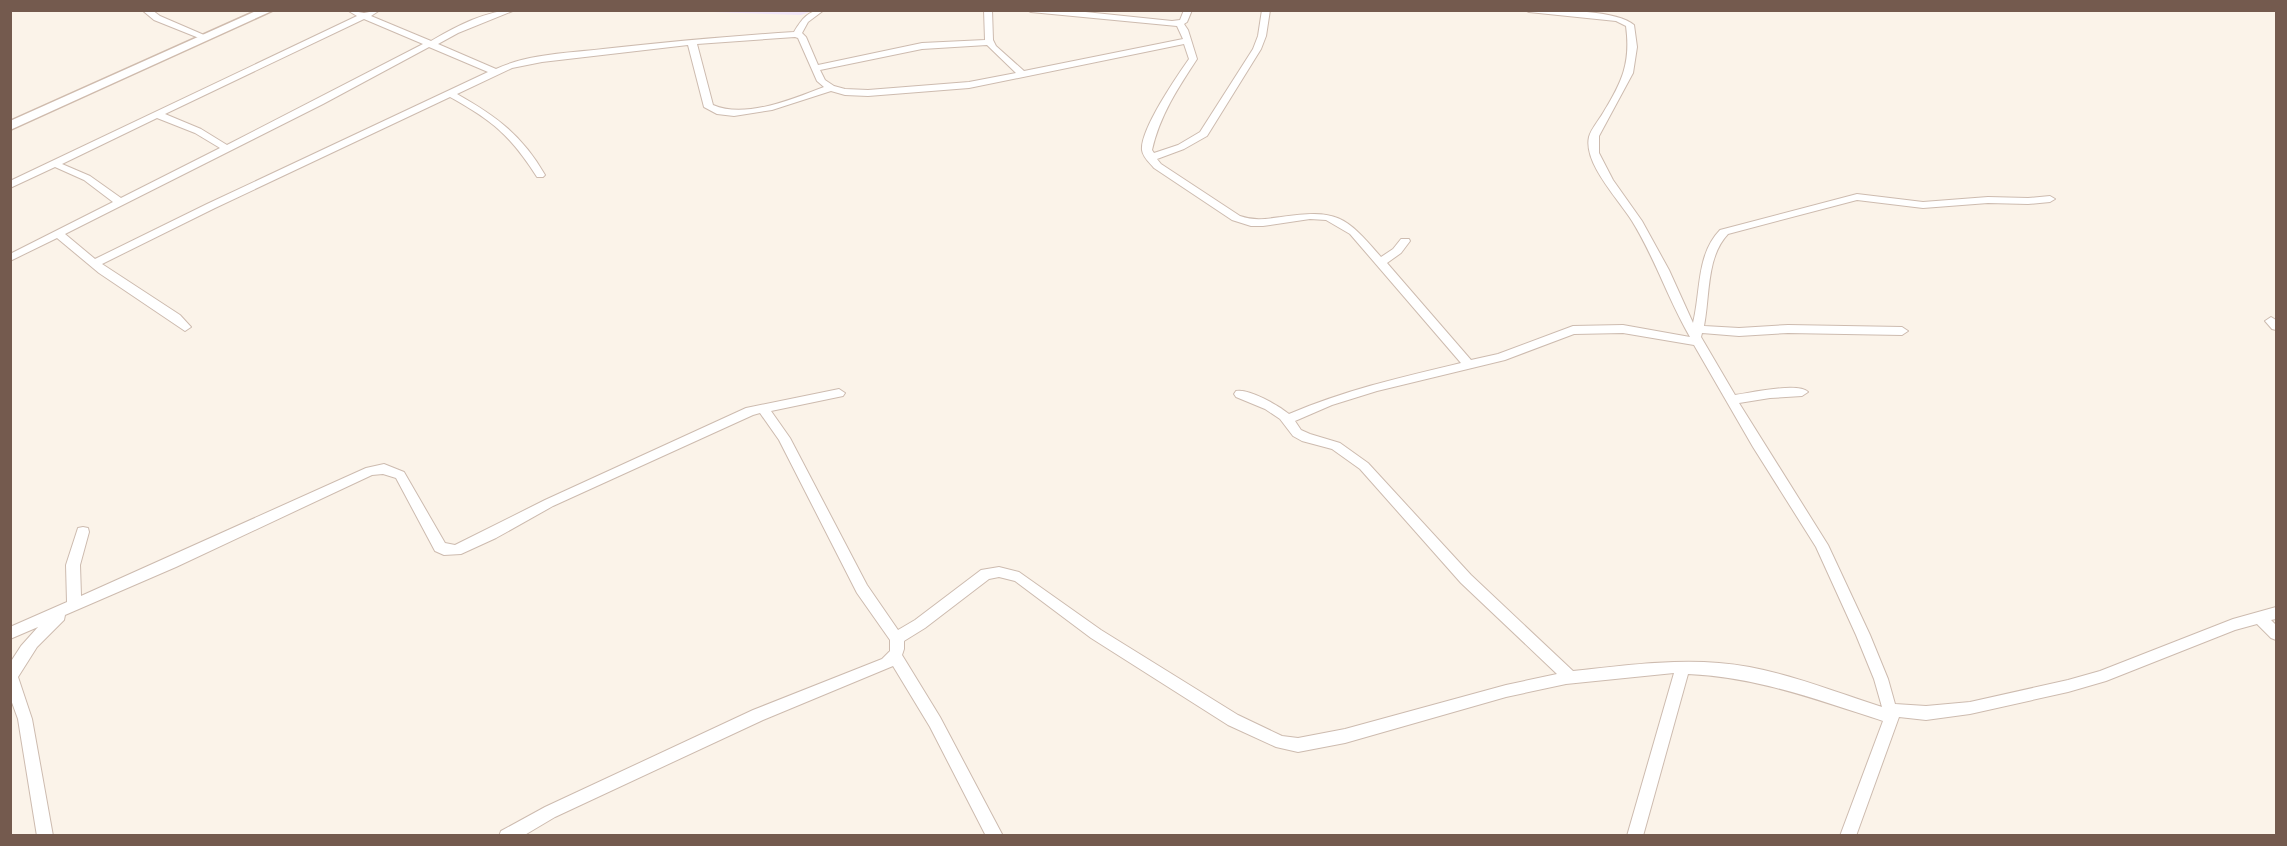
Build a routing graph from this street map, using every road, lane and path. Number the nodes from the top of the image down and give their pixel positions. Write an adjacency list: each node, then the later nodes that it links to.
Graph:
1 (146, 10): 16 (street)
2 (268, 10): 16 (main road)
3 (351, 10): 13 (street)
4 (376, 10): 13 (street)
5 (511, 10): 20 (street)
6 (820, 10): 15 (street)
7 (988, 10): 19 (street)
8 (1031, 10): 12 (street)
9 (1188, 10): 14 (street)
10 (1266, 10): 29 (street)
11 (1529, 10): 42 (street)
12 (1119, 14): 14 (street)
13 (363, 16): 20 (street); 26 (street)
14 (1179, 24): 17 (street)
15 (797, 34): 18 (street); 21 (street)
16 (207, 38): 27 (main road)
17 (1187, 41): 23 (street); 29 (street)
18 (692, 42): 22 (street); 24 (street)
19 (990, 42): 21 (street); 23 (street)
20 (430, 45): 22 (street); 28 (street)
21 (815, 68): 24 (street)
22 (495, 72): 25 (street)
23 (1022, 74): 24 (street)
24 (831, 88)
25 (451, 94): 31 (street); 39 (street)
26 (158, 115): 28 (street); 30 (street)
27 (10, 126)
28 (226, 148): 34 (street)
29 (1150, 158): 38 (street)
30 (55, 164): 32 (street); 34 (street)
31 (540, 175)
32 (10, 185)
33 (2050, 199): 42 (street)
34 (120, 202): 35 (street)
35 (58, 234): 37 (street); 39 (street)
36 (1405, 241): 38 (street)
37 (10, 258)
38 (1381, 262): 43 (street)
39 (94, 264): 40 (street)
40 (185, 327)
41 (1902, 331): 42 (street)
42 (1697, 336): 43 (street); 47 (street)
43 (1469, 365): 49 (street)
44 (1802, 392): 47 (street)
45 (839, 393): 48 (street)
46 (1240, 394): 49 (street)
47 (1733, 400): 61 (street)
48 (763, 408): 51 (street); 56 (street)
49 (1287, 420): 60 (street)
50 (83, 532): 51 (street)
51 (70, 609): 54 (street); 59 (street)
52 (2277, 614): 53 (street)
53 (2259, 617): 55 (street); 61 (street)
54 (10, 633)
55 (2277, 634)
56 (896, 638): 57 (street); 60 (street)
57 (895, 657): 63 (street); 64 (street)
58 (1683, 668): 60 (street); 61 (street); 65 (street)
59 (11, 674): 62 (street)
60 (1571, 678)
61 (1891, 713): 66 (street)
62 (45, 836)
63 (507, 836)
64 (995, 836)
65 (1635, 836)
66 (1848, 836)

